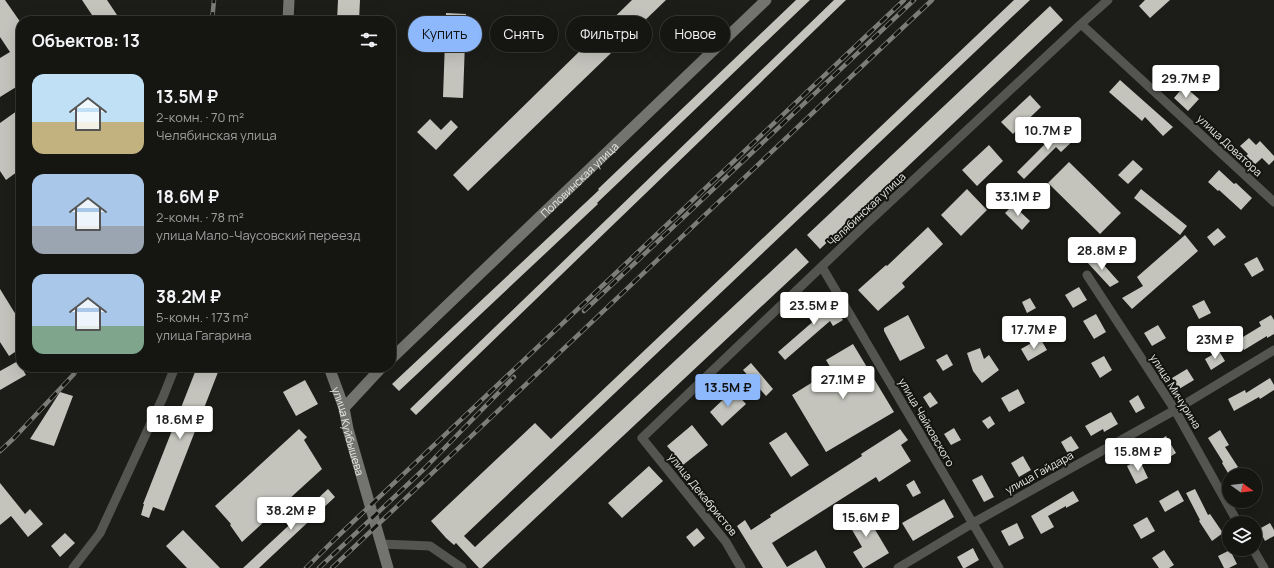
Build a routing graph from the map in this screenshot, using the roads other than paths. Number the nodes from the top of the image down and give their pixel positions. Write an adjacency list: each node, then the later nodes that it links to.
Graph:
1 (289, 0): 4 (main road)
2 (766, 0): 10 (main road, Половинская улица)
3 (1108, 0): 5 (street, Челябинская улица)
4 (288, 16)
5 (1081, 24): 6 (street, улица Доватора); 7 (street, Челябинская улица)
6 (1274, 202)
7 (822, 267): 16 (street, Челябинская улица); 18 (street, улица Чайковского)
8 (1087, 275): 15 (street, улица Мичурина)
9 (1274, 350): 15 (street, улица Гайдара)
10 (396, 354)
11 (173, 372): 21 (street)
12 (331, 372): 14 (main road, улица Куйбышева)
13 (377, 372): 14 (main road)
14 (344, 408): 19 (main road, улица Куйбышева)
15 (1175, 410): 17 (street, улица Мичурина); 18 (street, улица Гайдара)
16 (642, 438): 24 (street, улица Декабристов)
17 (1234, 516)
18 (972, 523): 25 (street, улица Гайдара); 26 (street, улица Чайковского)
19 (381, 544): 22 (main road, улица Куйбышева); 23 (street)
20 (1257, 556): 27 (street)
21 (73, 568)
22 (388, 568)
23 (462, 568)
24 (741, 568)
25 (898, 568)
26 (999, 568)
27 (1264, 568)

